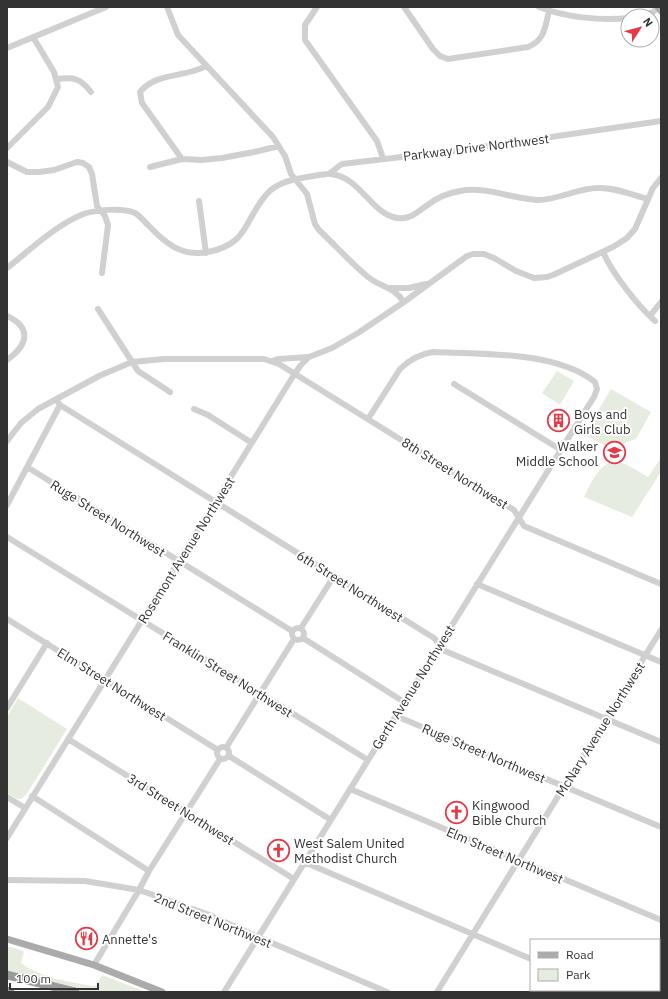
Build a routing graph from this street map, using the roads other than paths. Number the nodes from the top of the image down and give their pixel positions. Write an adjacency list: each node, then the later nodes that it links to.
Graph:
1 (106, 7): 8 (street)
2 (166, 7): 10 (street)
3 (317, 7): 16 (street)
4 (404, 7): 6 (street)
5 (539, 7): 6 (street)
6 (549, 11): 7 (street)
7 (620, 18)
8 (33, 36): 9 (street); 11 (street)
9 (7, 48)
10 (206, 66): 14 (street); 17 (street)
11 (57, 79): 12 (street); 15 (street)
12 (91, 92)
13 (661, 121): 16 (street, Parkway Drive Northwest)
14 (279, 146): 17 (street); 22 (street)
15 (7, 148)
16 (383, 158): 20 (street, Parkway Drive Northwest)
17 (182, 160): 19 (street)
18 (7, 162): 25 (street)
19 (150, 167)
20 (330, 174): 22 (street, Parkway Drive Northwest); 23 (street)
21 (661, 178): 23 (street, Rosemont Avenue Northwest)
22 (295, 180): 27 (street, Parkway Drive Northwest); 31 (street)
23 (648, 199): 26 (street, Rosemont Avenue Northwest)
24 (199, 201): 27 (street)
25 (101, 211): 27 (street); 28 (street); 29 (street)
26 (603, 252): 30 (street, Rosemont Avenue Northwest); 33 (street)
27 (206, 253)
28 (7, 268)
29 (102, 273)
30 (431, 282): 31 (street); 32 (street, Rosemont Avenue Northwest)
31 (387, 288): 32 (street)
32 (404, 302): 36 (street, Rosemont Avenue Northwest)
33 (661, 302)
34 (98, 309): 39 (street)
35 (7, 316): 37 (street)
36 (309, 357): 38 (street); 40 (street, Rosemont Avenue Northwest)
37 (7, 360)
38 (272, 361): 39 (street); 40 (street, 8th Street Northwest)
39 (132, 362): 42 (street); 43 (street)
40 (294, 374): 46 (street, 8th Street Northwest); 48 (street, Rosemont Avenue Northwest)
41 (454, 384): 49 (street)
42 (170, 392)
43 (56, 399): 44 (street, 6th Street Northwest); 47 (street)
44 (60, 405): 50 (street); 51 (street, 6th Street Northwest)
45 (194, 409): 48 (street)
46 (368, 419): 49 (street, Gerth Avenue Northwest); 53 (street, 8th Street Northwest)
47 (7, 441)
48 (252, 443): 51 (street, Rosemont Avenue Northwest)
49 (561, 450): 53 (street, Gerth Avenue Northwest)
50 (27, 467): 52 (street); 55 (street, Ruge Street Northwest)
51 (215, 502): 55 (street, Rosemont Avenue Northwest); 56 (street, 6th Street Northwest)
52 (7, 505)
53 (519, 517): 57 (street, Gerth Avenue Northwest); 58 (street, 8th Street Northwest)
54 (7, 537): 60 (street, Franklin Street Northwest)
55 (178, 561): 60 (street, Rosemont Avenue Northwest); 63 (street, Ruge Street Northwest)
56 (334, 576): 61 (street); 67 (street, 6th Street Northwest)
57 (477, 584): 67 (street, Gerth Avenue Northwest); 68 (street)
58 (661, 584)
59 (7, 619): 66 (street, Elm Street Northwest)
60 (142, 620): 70 (street, Rosemont Avenue Northwest); 71 (street, Franklin Street Northwest)
61 (301, 628): 63 (street); 64 (street)
62 (661, 630): 68 (street, McNary Avenue Northwest)
63 (292, 631): 65 (street)
64 (303, 638): 65 (street); 72 (street)
65 (294, 639): 71 (street)
66 (46, 643): 70 (street, Elm Street Northwest); 73 (street)
67 (440, 644): 72 (street, Gerth Avenue Northwest); 75 (street, 6th Street Northwest)
68 (645, 656): 69 (street); 75 (street, McNary Avenue Northwest)
69 (661, 662)
70 (104, 680): 76 (street, Rosemont Avenue Northwest); 79 (street, Elm Street Northwest)
71 (260, 693): 78 (street); 82 (street, Franklin Street Northwest)
72 (404, 702): 74 (street, Gerth Avenue Northwest)
73 (8, 704)
74 (396, 716): 82 (street, Gerth Avenue Northwest); 83 (street, Ruge Street Northwest)
75 (606, 718): 77 (street, 6th Street Northwest); 83 (street, McNary Avenue Northwest)
76 (68, 739): 85 (street, Rosemont Avenue Northwest); 88 (street, 3rd Street Northwest)
77 (661, 742)
78 (226, 748): 79 (street); 80 (street)
79 (218, 750): 81 (street)
80 (229, 756): 81 (street); 89 (street)
81 (220, 759): 88 (street)
82 (368, 760): 84 (street, Gerth Avenue Northwest)
83 (564, 787): 90 (street, Ruge Street Northwest); 92 (street, McNary Avenue Northwest)
84 (350, 789): 89 (street, Gerth Avenue Northwest); 92 (street, Elm Street Northwest)
85 (32, 796): 87 (street, Rosemont Avenue Northwest); 94 (street)
86 (7, 797): 87 (street)
87 (25, 808): 91 (street, Rosemont Avenue Northwest)
88 (185, 812): 94 (street); 95 (street, 3rd Street Northwest)
89 (331, 820): 93 (street, Gerth Avenue Northwest)
90 (661, 827)
91 (7, 838)
92 (518, 861): 98 (street, Elm Street Northwest); 99 (street, McNary Avenue Northwest)
93 (304, 862): 95 (street, Gerth Avenue Northwest); 99 (street)
94 (149, 870): 97 (street)
95 (294, 879): 100 (street, Gerth Avenue Northwest)
96 (7, 880): 97 (street, 2nd Street Northwest)
97 (139, 890): 100 (street, 2nd Street Northwest); 103 (street)
98 (661, 920)
99 (473, 934): 102 (street); 111 (street, McNary Avenue Northwest)
100 (258, 938): 109 (street, Gerth Avenue Northwest); 110 (street, 2nd Street Northwest)
101 (7, 939): 103 (main road)
102 (530, 959)
103 (94, 965): 108 (main road)
104 (7, 976): 107 (highway)
105 (7, 991): 106 (highway)
106 (10, 992)
107 (75, 992)
108 (162, 992)
109 (224, 992)
110 (387, 992)
111 (437, 992)

